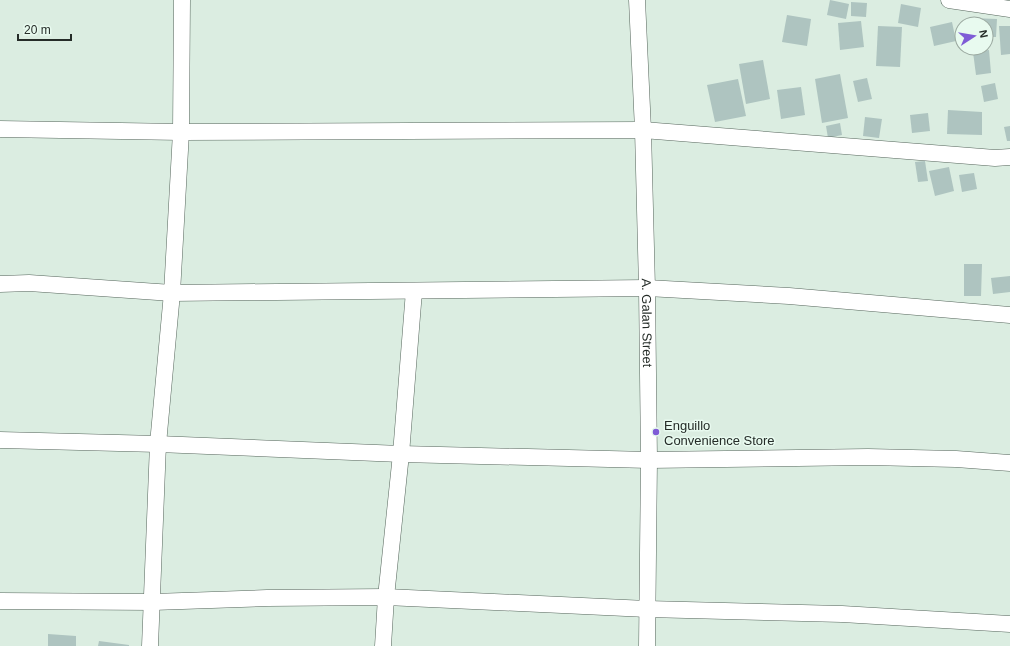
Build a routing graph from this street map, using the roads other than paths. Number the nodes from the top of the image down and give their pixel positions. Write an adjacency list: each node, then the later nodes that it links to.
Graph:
1 (182, 0): 7 (street)
2 (637, 0): 6 (street, A. Galan Street)
3 (949, 0): 4 (street)
4 (1010, 8)
5 (0, 129): 7 (street)
6 (643, 130): 7 (street); 8 (street); 10 (street, A. Galan Street)
7 (181, 132): 12 (street)
8 (1010, 157)
9 (0, 284): 12 (street)
10 (648, 288): 11 (street); 13 (street); 17 (street, A. Galan Street)
11 (414, 291): 12 (street); 16 (street)
12 (172, 293): 15 (street)
13 (1010, 315)
14 (0, 440): 15 (street)
15 (158, 444): 16 (street); 21 (street)
16 (401, 454): 17 (street); 19 (street)
17 (649, 460): 18 (street); 22 (street, A. Galan Street)
18 (1010, 463)
19 (386, 598): 21 (street); 22 (street); 25 (street)
20 (0, 601): 21 (street)
21 (152, 602): 24 (street)
22 (647, 609): 23 (street); 26 (street, A. Galan Street)
23 (1010, 624)
24 (150, 646)
25 (383, 646)
26 (647, 646)

